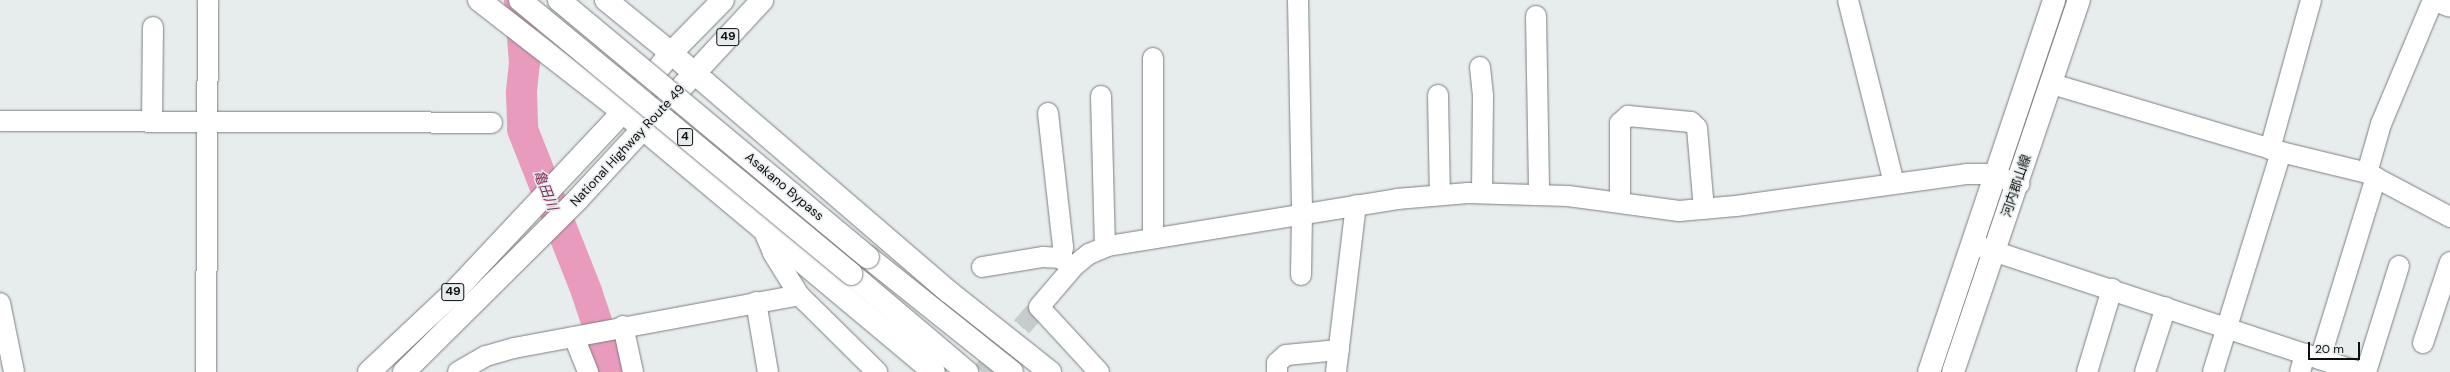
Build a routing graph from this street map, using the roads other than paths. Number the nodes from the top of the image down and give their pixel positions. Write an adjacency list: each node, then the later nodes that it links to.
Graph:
1 (208, 0): 28 (street)
2 (479, 0): 24 (main road)
3 (520, 0): 75 (main road, Asakano Bypass / 4, bridge)
4 (559, 0): 76 (main road, Asakano Bypass / 4, bridge)
5 (606, 0): 17 (main road)
6 (723, 0): 17 (main road, National Highway Route 49 / 49)
7 (762, 0): 20 (main road, National Highway Route 49 / 49)
8 (1298, 0): 42 (street)
9 (1848, 0): 34 (street)
10 (2054, 0): 33 (main road, 河内郡山線)
11 (2079, 0): 21 (main road, 河内郡山線)
12 (2311, 0): 31 (street)
13 (2433, 0): 14 (street); 32 (street)
14 (2450, 7)
15 (1536, 16): 37 (street)
16 (153, 27): 27 (street)
17 (671, 53): 20 (main road); 24 (main road, National Highway Route 49 / 49)
18 (1153, 58): 45 (street)
19 (1480, 67): 36 (street)
20 (694, 74): 30 (main road, National Highway Route 49 / 49); 77 (main road)
21 (2052, 84): 31 (street); 35 (main road, 河内郡山線)
22 (1438, 95): 38 (street)
23 (1101, 96): 47 (street)
24 (623, 112): 30 (main road); 67 (main road, National Highway Route 49 / 49)
25 (1048, 113): 50 (street)
26 (0, 121): 27 (street)
27 (152, 121): 28 (street)
28 (208, 121): 29 (street); 66 (street)
29 (492, 123)
30 (644, 130): 44 (main road); 68 (main road, National Highway Route 49 / 49)
31 (2276, 150): 32 (street); 60 (street)
32 (2372, 175): 43 (street); 64 (street)
33 (1995, 176): 34 (street); 35 (street); 46 (main road, 河内郡山線)
34 (1894, 183): 41 (street)
35 (2019, 184): 48 (main road, 河内郡山線)
36 (1482, 193): 37 (street); 38 (street)
37 (1539, 194): 39 (street)
38 (1440, 195): 40 (street)
39 (1620, 202): 41 (street); 41 (street)
40 (1356, 205): 42 (street); 63 (street)
41 (1704, 210)
42 (1302, 213): 45 (street); 53 (street)
43 (2450, 217)
44 (763, 229): 55 (street); 74 (main road)
45 (1152, 238): 47 (street)
46 (1972, 244): 48 (street); 81 (main road, 河内郡山線)
47 (1105, 247): 50 (street)
48 (1994, 251): 54 (street); 82 (main road, 河内郡山線)
49 (2450, 262): 62 (street)
50 (1066, 264): 52 (street); 78 (street)
51 (2399, 266): 87 (street)
52 (982, 267)
53 (1301, 275)
54 (2112, 289): 58 (street); 83 (street)
55 (799, 295): 56 (street); 73 (street)
56 (756, 302): 59 (street); 72 (street)
57 (0, 303): 65 (street)
58 (2166, 307): 60 (street); 84 (street)
59 (618, 327): 61 (street); 71 (street)
60 (2227, 328): 64 (street); 85 (street)
61 (574, 337): 69 (street); 70 (street)
62 (2423, 344)
63 (1339, 350): 79 (street); 80 (street)
64 (2308, 362): 86 (street)
65 (14, 372)
66 (206, 372)
67 (369, 372)
68 (404, 372)
69 (458, 372)
70 (588, 372)
71 (633, 372)
72 (768, 372)
73 (877, 372)
74 (934, 372)
75 (967, 372)
76 (1012, 372)
77 (1050, 372)
78 (1099, 372)
79 (1277, 372)
80 (1336, 372)
81 (1929, 372)
82 (1953, 372)
83 (2087, 372)
84 (2145, 372)
85 (2213, 372)
86 (2360, 372)
87 (2366, 372)

